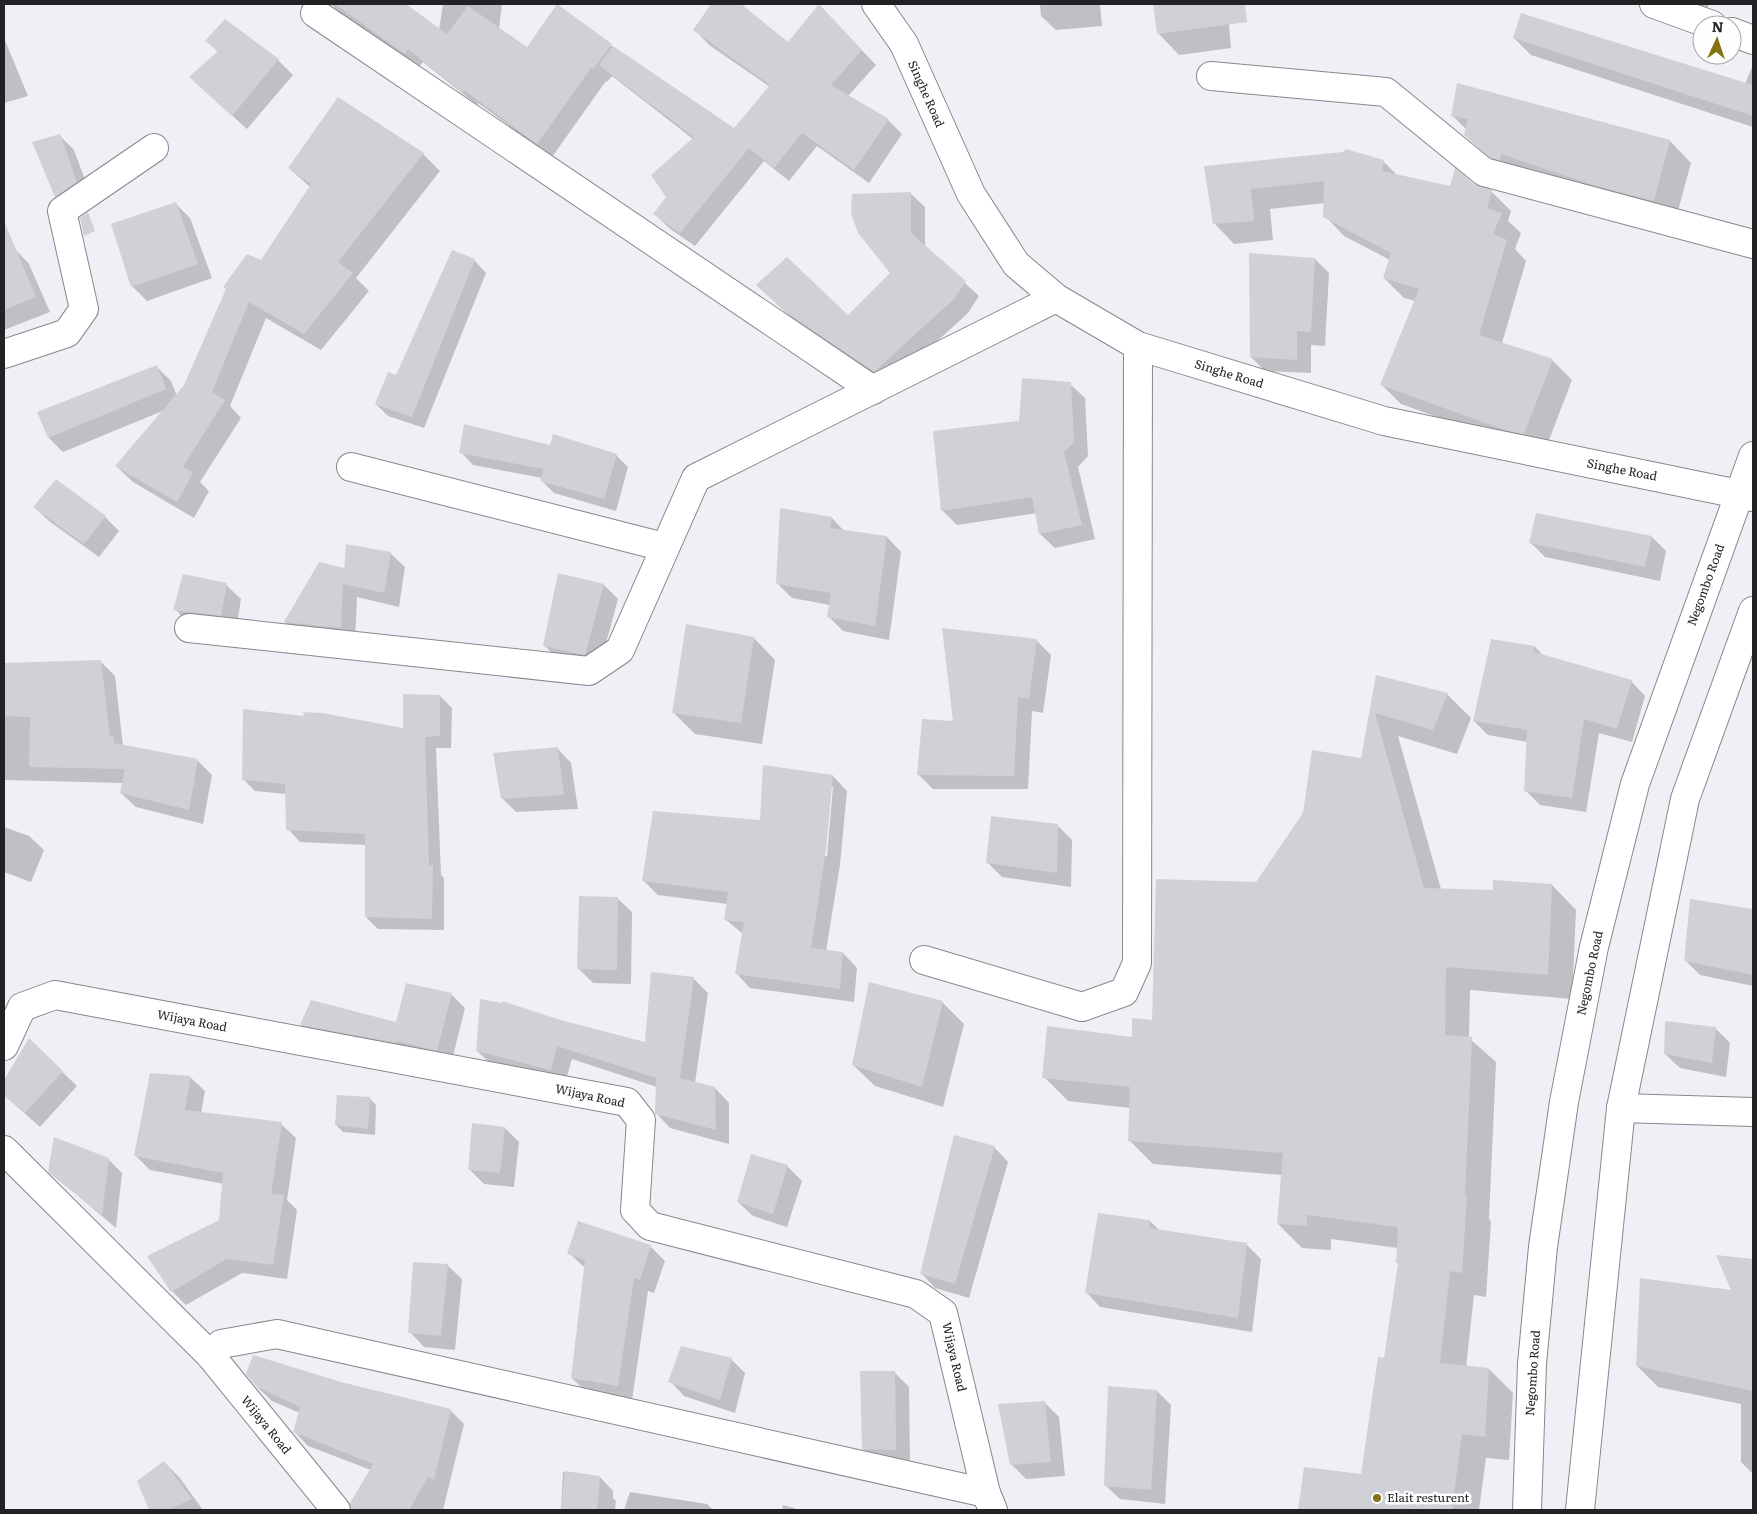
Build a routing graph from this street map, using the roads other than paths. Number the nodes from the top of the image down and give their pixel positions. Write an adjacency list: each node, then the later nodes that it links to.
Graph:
1 (876, 4): 8 (main road, Singhe Road)
2 (1654, 4): 4 (main road)
3 (315, 13): 11 (main road)
4 (1692, 18)
5 (1211, 76): 7 (main road)
6 (154, 148): 10 (main road)
7 (1753, 244)
8 (1056, 298): 9 (main road, Singhe Road); 11 (main road)
9 (1138, 346): 14 (main road, Singhe Road); 18 (main road)
10 (4, 354)
11 (874, 390): 15 (main road)
12 (1753, 456): 14 (main road, Negombo Road)
13 (351, 467): 15 (main road)
14 (1746, 495): 26 (main road, Negombo Road)
15 (664, 547): 17 (main road)
16 (1753, 611): 20 (main road)
17 (189, 628)
18 (924, 960)
19 (4, 1046): 24 (main road, Wijaya Road)
20 (1621, 1108): 21 (main road); 27 (main road)
21 (1753, 1112)
22 (4, 1150): 23 (main road, Wijaya Road)
23 (210, 1355): 24 (main road); 25 (main road, Wijaya Road)
24 (989, 1501)
25 (336, 1510)
26 (1527, 1510)
27 (1580, 1510)

